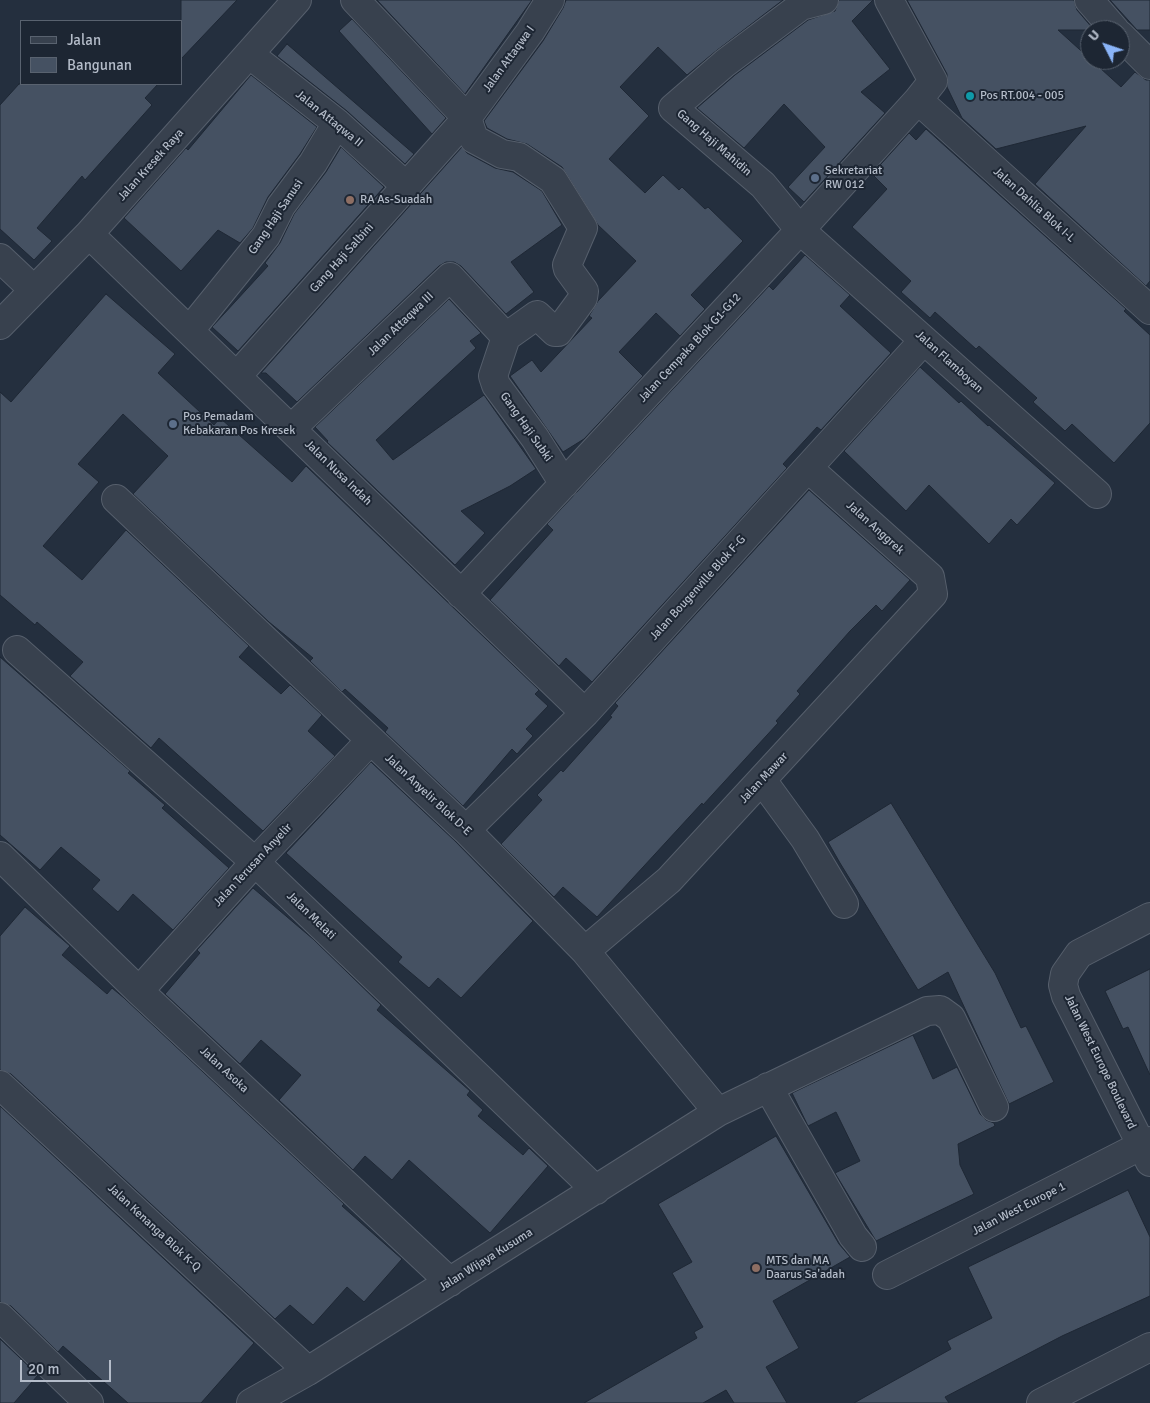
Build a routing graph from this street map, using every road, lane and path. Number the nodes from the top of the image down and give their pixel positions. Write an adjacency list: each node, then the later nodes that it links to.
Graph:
1 (297, 0): 9 (street, Jalan Kresek Raya)
2 (355, 0): 12 (street)
3 (550, 0): 12 (street, Jalan Attaqwa I)
4 (824, 0): 15 (street, Gang Haji Mahidin)
5 (889, 0): 11 (street, Jalan Cempaka Blok G1-G12)
6 (1089, 0): 7 (street)
7 (1106, 20)
8 (1130, 45): 10 (street)
9 (249, 54): 13 (street, Jalan Attaqwa II); 16 (street, Jalan Kresek Raya)
10 (1150, 65)
11 (918, 100): 15 (street, Jalan Cempaka Blok G1-G12); 19 (street, Jalan Dahlia Blok I-L)
12 (467, 118): 14 (street, Gang Haji Salbini); 22 (street)
13 (337, 123): 14 (street, Jalan Attaqwa II); 21 (street, Gang Haji Sanusi)
14 (406, 186): 24 (street, Gang Haji Salbini)
15 (800, 230): 23 (street, Jalan Flamboyan); 27 (street, Jalan Cempaka Blok G1-G12)
16 (89, 234): 18 (street, Jalan Kresek Raya); 21 (street, Jalan Nusa Indah)
17 (0, 258): 18 (street)
18 (34, 290): 20 (street, Jalan Kresek Raya)
19 (1150, 310)
20 (0, 325)
21 (190, 330): 24 (street, Jalan Nusa Indah)
22 (506, 337): 25 (street, Jalan Attaqwa III); 27 (street, Gang Haji Subki)
23 (924, 340): 26 (street, Jalan Bougenville Blok F-G); 28 (street, Jalan Flamboyan)
24 (237, 376): 25 (street, Jalan Nusa Indah)
25 (292, 428): 30 (street, Jalan Nusa Indah)
26 (808, 468): 31 (street, Jalan Anggrek); 33 (street, Jalan Bougenville Blok F-G)
27 (564, 484): 30 (street, Jalan Cempaka Blok G1-G12)
28 (1097, 494)
29 (116, 499): 34 (street, Jalan Anyelir Blok D-E)
30 (461, 594): 33 (street, Jalan Nusa Indah)
31 (933, 594): 35 (street, Jalan Mawar)
32 (17, 650): 37 (street, Jalan Melati)
33 (585, 713): 36 (street, Jalan Bougenville Blok F-G)
34 (370, 741): 36 (street, Jalan Anyelir Blok D-E); 37 (street, Jalan Terusan Anyelir)
35 (762, 780): 39 (street); 41 (street, Jalan Mawar)
36 (466, 830): 41 (street, Jalan Anyelir Blok D-E)
37 (255, 862): 42 (street, Jalan Terusan Anyelir); 48 (street, Jalan Melati)
38 (4, 869): 42 (street, Jalan Asoka)
39 (844, 904)
40 (1150, 917): 47 (street, Jalan West Europe Boulevard)
41 (586, 951): 46 (street, Jalan Anyelir Blok D-E)
42 (139, 991): 51 (street, Jalan Asoka)
43 (0, 1085): 54 (street, Jalan Kenanga Blok K-Q)
44 (768, 1087): 45 (street, Jalan Wijaya Kusuma); 46 (street, Jalan Wijaya Kusuma); 49 (street)
45 (994, 1107)
46 (718, 1112): 48 (street, Jalan Wijaya Kusuma)
47 (1147, 1150): 50 (street, Jalan West Europe 1)
48 (596, 1190): 51 (street, Jalan Wijaya Kusuma)
49 (862, 1247)
50 (887, 1275)
51 (450, 1282): 54 (street, Jalan Wijaya Kusuma)
52 (0, 1317): 55 (street)
53 (1150, 1347): 57 (street)
54 (308, 1371): 56 (street, Jalan Wijaya Kusuma)
55 (90, 1403)
56 (251, 1403)
57 (1041, 1403)

